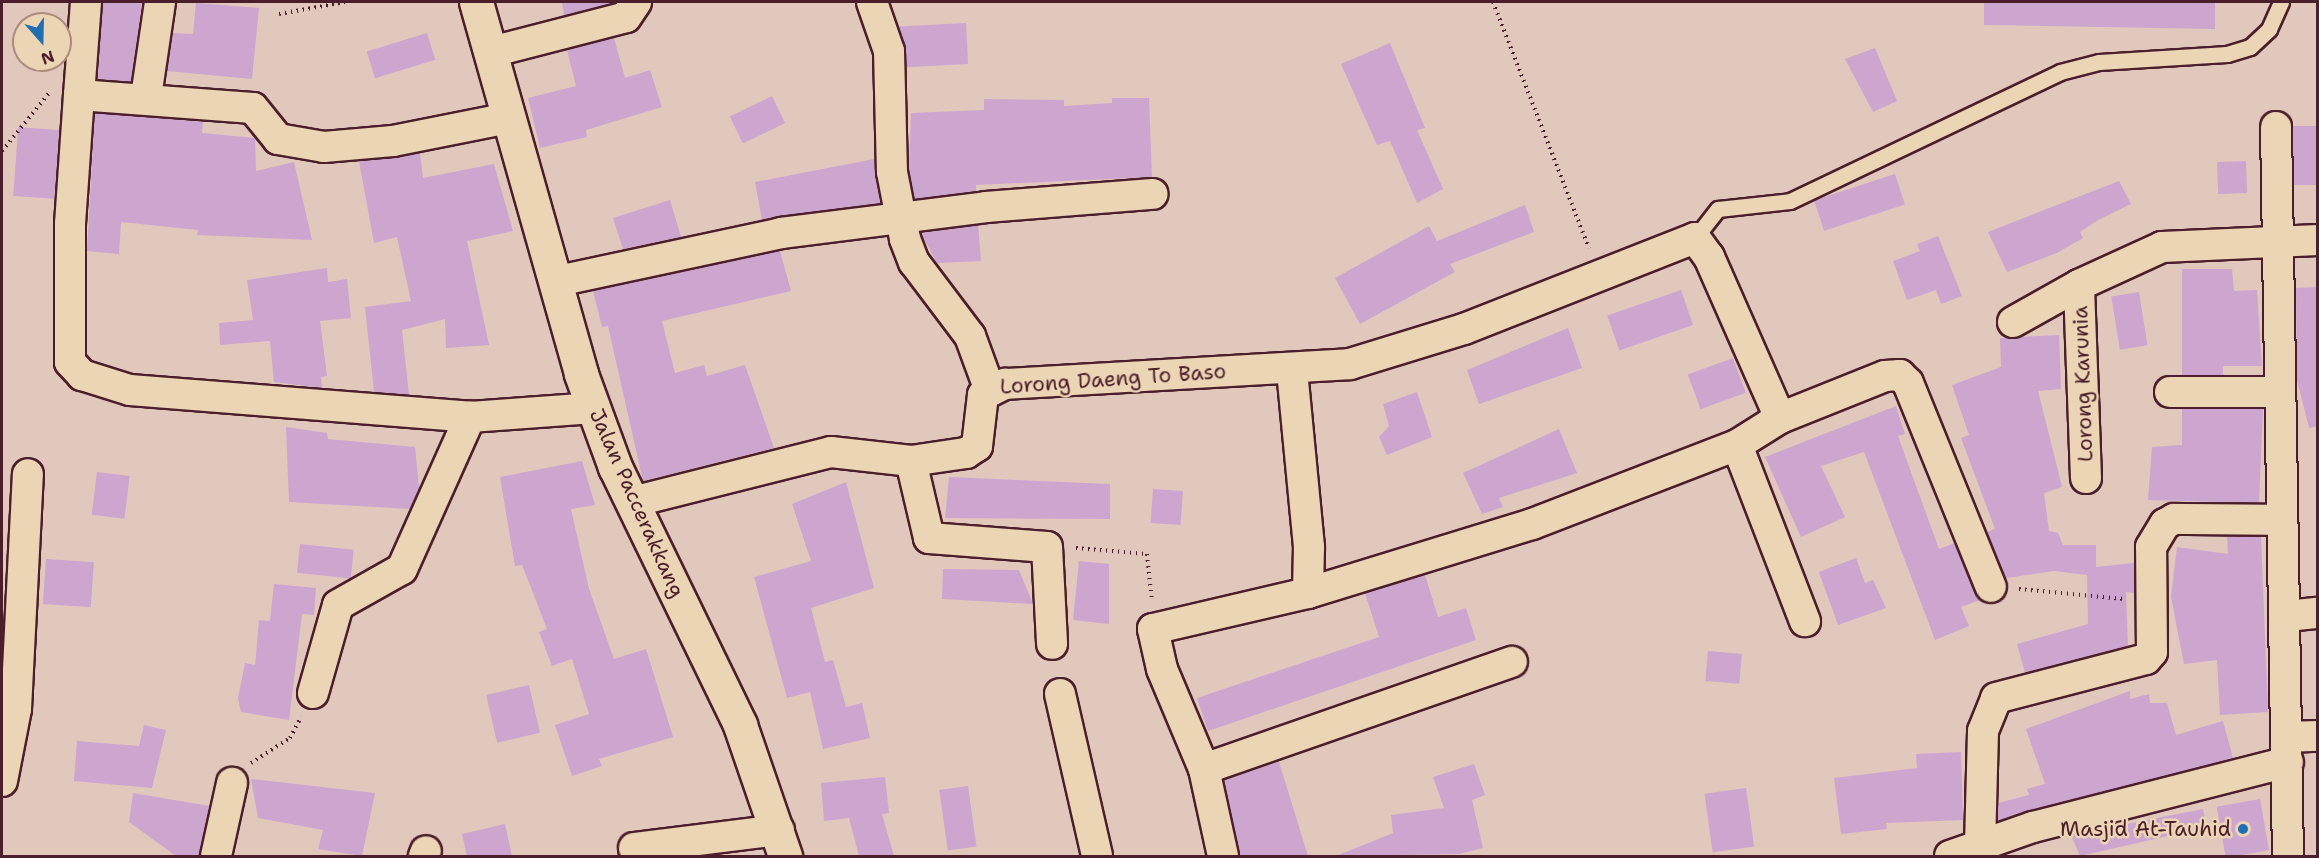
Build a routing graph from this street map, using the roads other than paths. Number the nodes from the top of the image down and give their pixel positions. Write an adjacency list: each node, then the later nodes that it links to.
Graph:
1 (86, 2): 8 (street)
2 (160, 2): 9 (street)
3 (476, 2): 7 (main road, Jalan Paccerakkang)
4 (636, 2): 7 (street)
5 (872, 2): 13 (street)
6 (2280, 2): 14 (lane)
7 (490, 52): 10 (main road, Jalan Paccerakkang)
8 (79, 95): 9 (street); 25 (street)
9 (146, 97): 10 (street)
10 (509, 118): 17 (main road, Jalan Paccerakkang)
11 (2276, 128): 15 (street)
12 (1152, 194): 13 (street)
13 (899, 216): 17 (street); 21 (street)
14 (1695, 238): 20 (street, Lorong Daeng To Baso); 26 (street)
15 (2280, 240): 16 (street, Lorong Karunia); 18 (street, Lorong Karunia); 23 (street)
16 (2318, 240)
17 (558, 281): 24 (main road, Jalan Paccerakkang)
18 (2079, 285): 19 (street); 30 (street, Lorong Karunia)
19 (2013, 322)
20 (1292, 371): 21 (street, Lorong Daeng To Baso); 34 (street)
21 (989, 388): 28 (street, Lorong Daeng To Baso)
22 (2170, 392): 23 (street)
23 (2280, 392): 32 (street)
24 (594, 408): 25 (street); 31 (main road, Jalan Paccerakkang)
25 (470, 417): 40 (street)
26 (1780, 418): 27 (street); 33 (street)
27 (1737, 445): 34 (street); 37 (street)
28 (911, 461): 31 (street, Lorong Daeng To Baso); 38 (street)
29 (28, 474): 45 (street)
30 (2086, 478)
31 (632, 502): 47 (main road, Jalan Paccerakkang)
32 (2281, 520): 36 (street); 48 (street)
33 (1991, 587)
34 (1308, 593): 44 (street)
35 (2318, 613): 36 (street)
36 (2287, 616): 43 (street)
37 (1805, 621)
38 (1052, 644)
39 (1512, 662): 44 (street)
40 (313, 693)
41 (1060, 694): 51 (street)
42 (2318, 736): 43 (street)
43 (2287, 750): 48 (street); 54 (street)
44 (1204, 769): 52 (street)
45 (2, 781)
46 (232, 783): 50 (street)
47 (782, 844): 49 (street)
48 (1980, 846): 53 (street)
49 (634, 848)
50 (216, 856)
51 (1097, 856)
52 (1223, 856)
53 (1950, 856)
54 (2288, 856)

